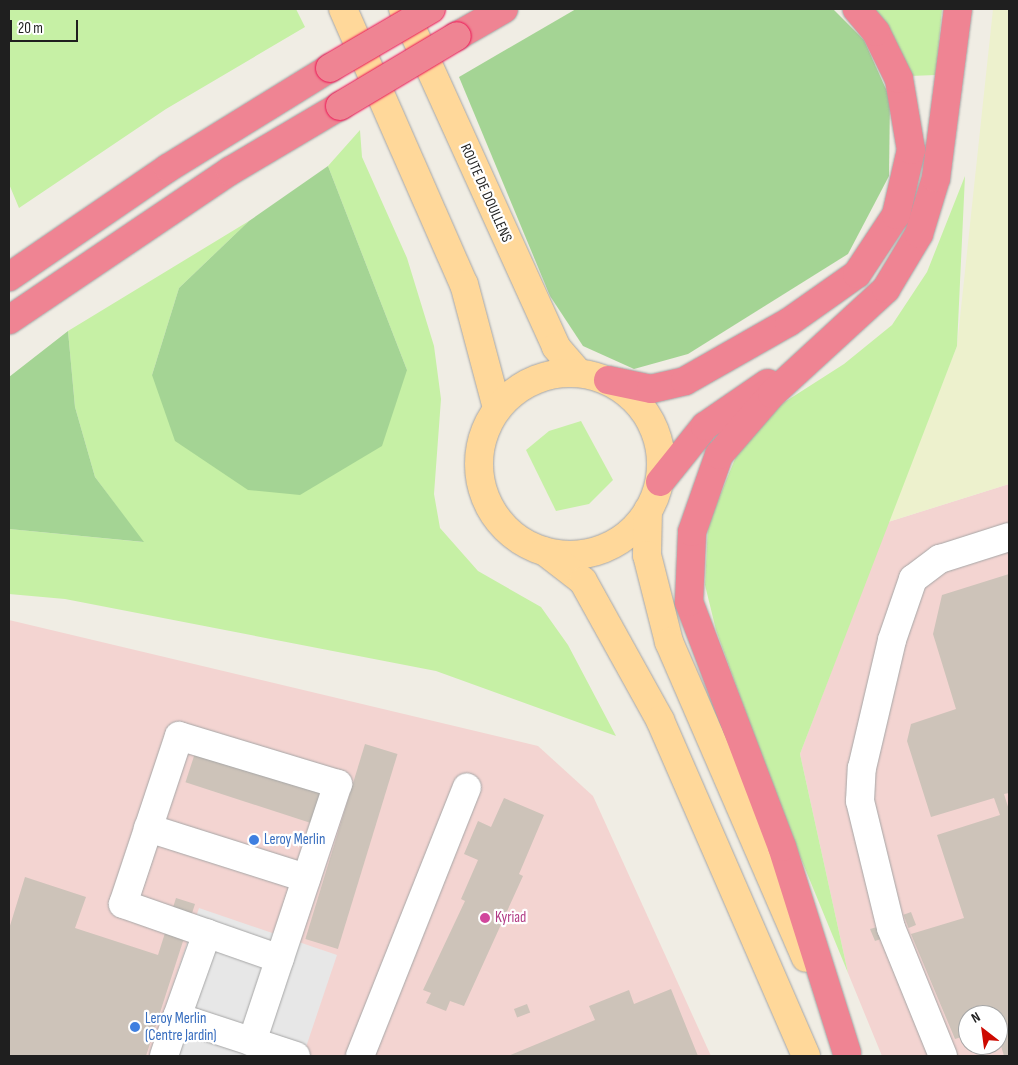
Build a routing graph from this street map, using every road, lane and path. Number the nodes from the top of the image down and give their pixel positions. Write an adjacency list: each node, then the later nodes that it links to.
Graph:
1 (403, 9): 10 (main road, ROUTE DE DOULLENS)
2 (431, 9): 7 (highway, bridge)
3 (504, 9): 8 (highway, bridge)
4 (857, 9): 11 (highway)
5 (958, 9): 9 (highway)
6 (344, 11): 12 (main road)
7 (9, 277)
8 (9, 320)
9 (838, 337): 13 (highway); 24 (highway)
10 (578, 372): 11 (main road); 12 (main road)
11 (608, 380): 13 (main road)
12 (497, 408): 16 (main road)
13 (660, 482): 14 (main road)
14 (648, 510): 16 (main road); 24 (main road)
15 (1009, 537): 29 (street)
16 (544, 552): 28 (main road)
17 (467, 787): 27 (street)
18 (148, 828): 19 (street); 19 (street); 20 (street)
19 (306, 878): 21 (street)
20 (207, 933): 21 (street); 22 (street)
21 (280, 959): 23 (street)
22 (177, 1017): 23 (street); 25 (street)
23 (252, 1042): 26 (street)
24 (848, 1054)
25 (164, 1056)
26 (296, 1056)
27 (360, 1056)
28 (806, 1056)
29 (944, 1056)

